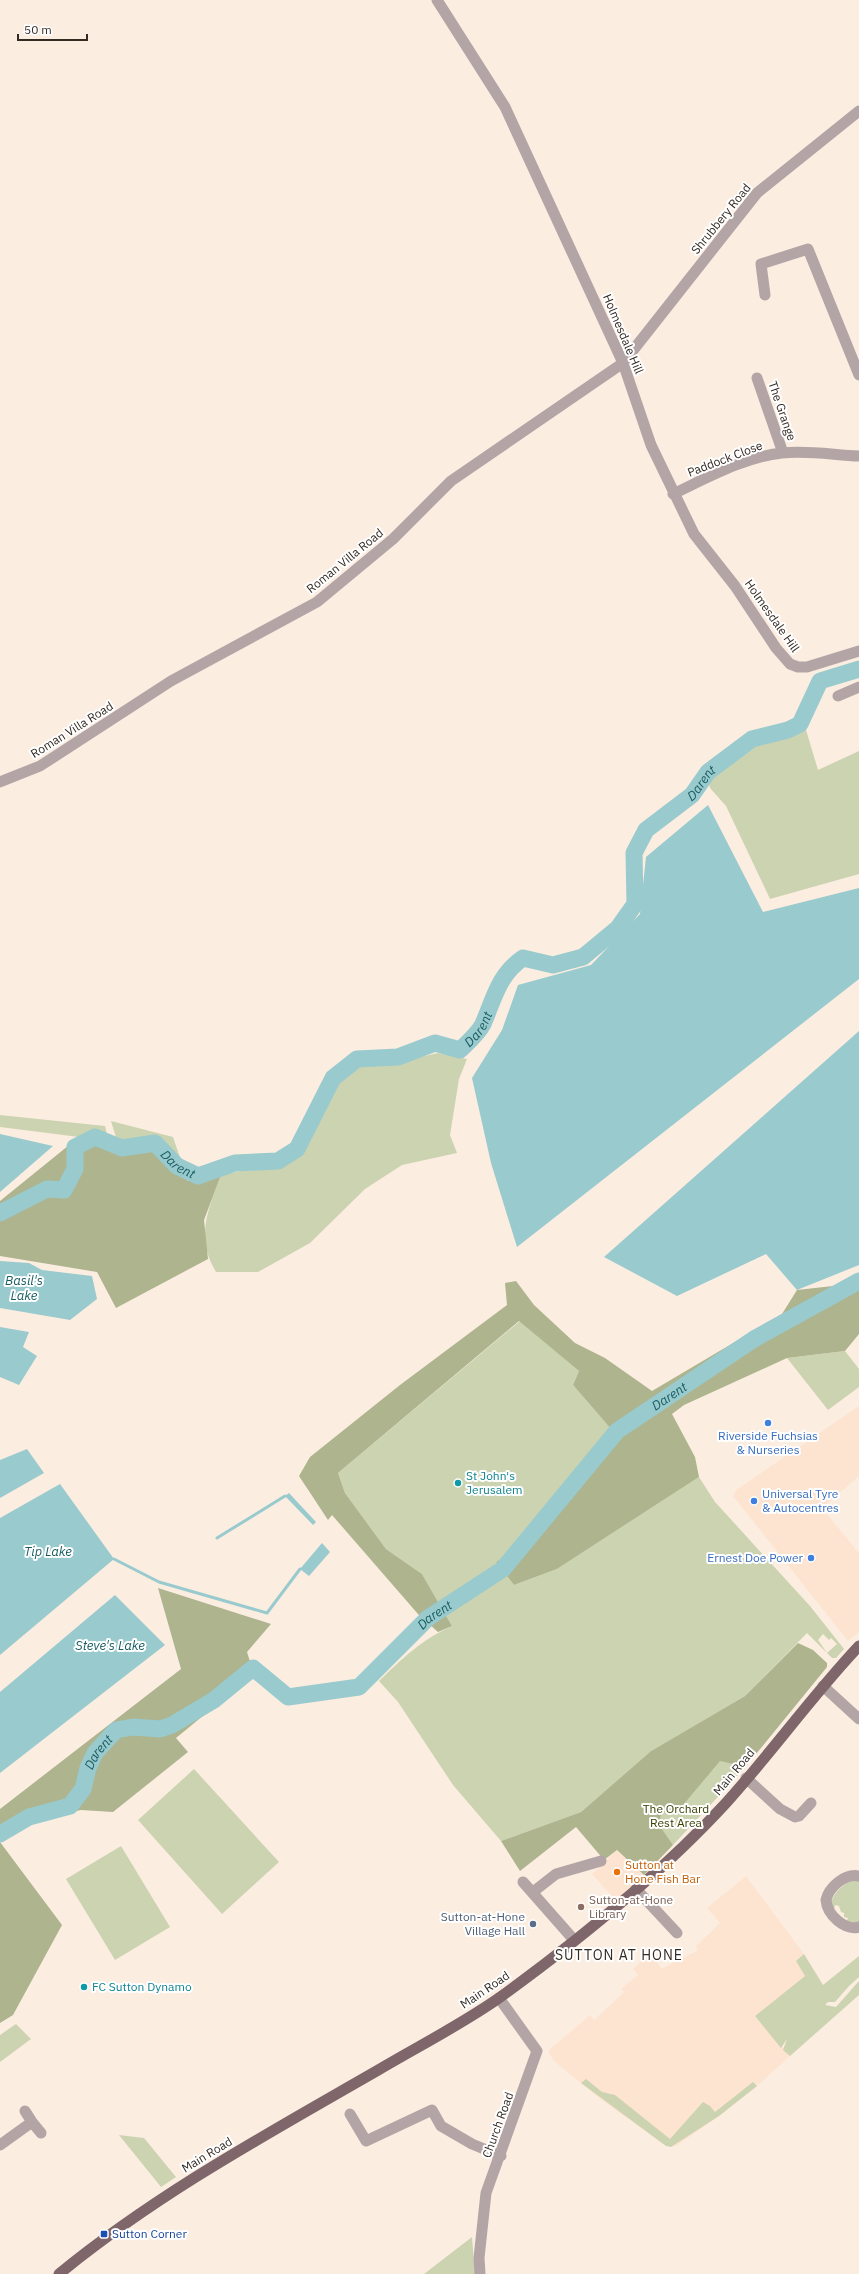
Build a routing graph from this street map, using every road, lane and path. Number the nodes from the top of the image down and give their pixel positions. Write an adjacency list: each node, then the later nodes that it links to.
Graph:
1 (437, 0): 5 (street, Holmesdale Hill)
2 (859, 111): 5 (street, Shrubbery Road)
3 (765, 295): 4 (street)
4 (856, 359): 6 (street)
5 (623, 363): 10 (street, Holmesdale Hill); 14 (street, Roman Villa Road)
6 (859, 375)
7 (757, 378): 8 (street, The Grange)
8 (783, 453): 9 (street, Paddock Close); 10 (street, Paddock Close)
9 (859, 456)
10 (673, 494): 11 (street, Holmesdale Hill)
11 (859, 650)
12 (859, 687): 13 (street)
13 (838, 696)
14 (0, 782)
15 (859, 1646): 16 (main road, Main Road)
16 (823, 1686): 17 (street); 18 (main road, Main Road)
17 (859, 1719)
18 (746, 1778): 19 (street); 23 (main road, Main Road)
19 (811, 1803)
20 (601, 1861): 24 (street)
21 (859, 1876): 25 (street)
22 (523, 1882): 24 (street)
23 (636, 1889): 26 (street); 27 (main road, Main Road)
24 (533, 1892): 27 (street)
25 (859, 1927)
26 (677, 1933)
27 (574, 1940): 28 (main road, Main Road)
28 (499, 1998): 34 (street, Church Road); 35 (main road, Main Road)
29 (25, 2111): 31 (street)
30 (350, 2114): 34 (street)
31 (32, 2122): 32 (street); 33 (street)
32 (41, 2133)
33 (0, 2145)
34 (501, 2156): 36 (street, Church Road)
35 (59, 2274)
36 (480, 2274)

